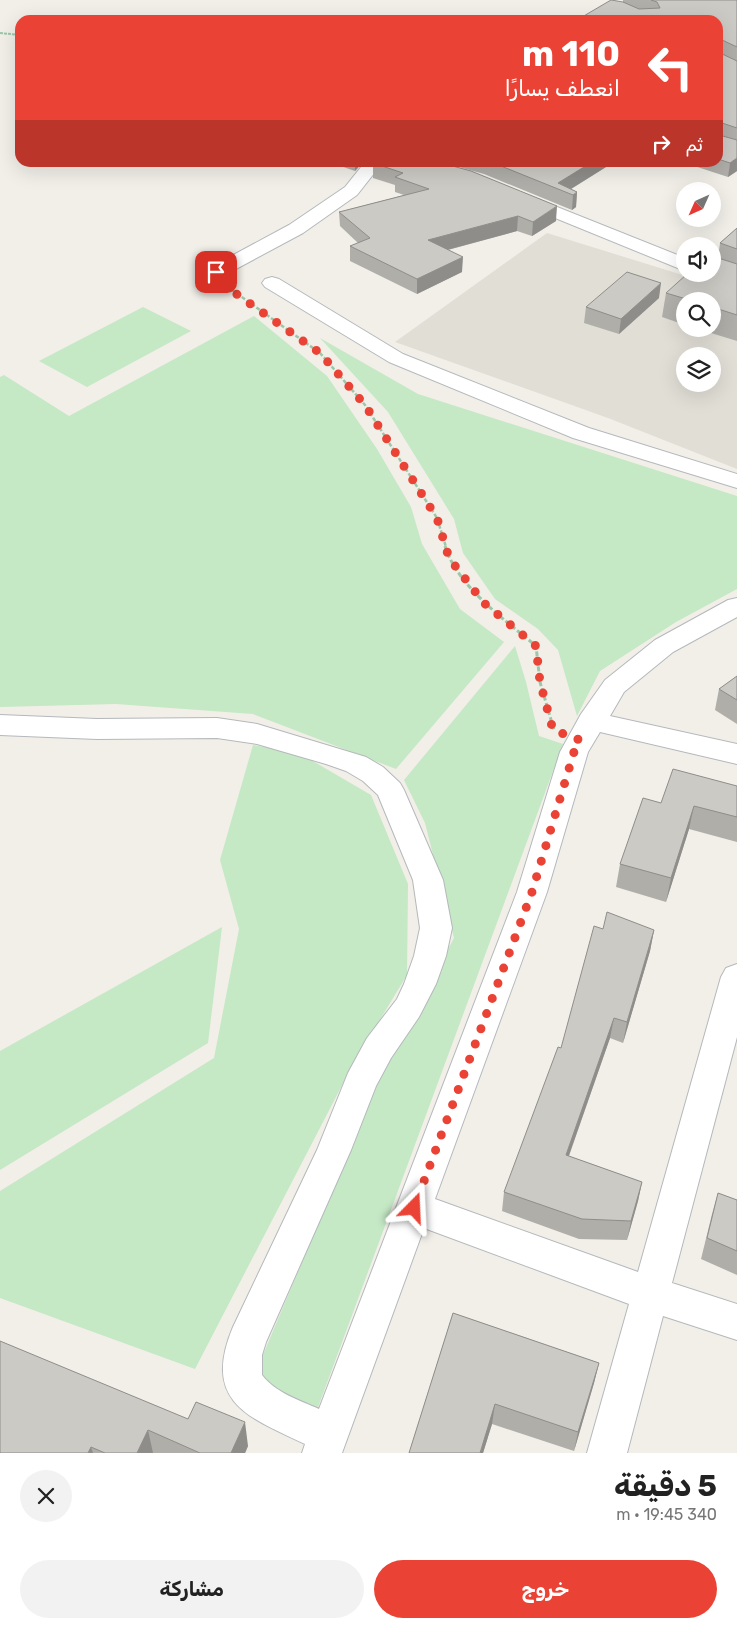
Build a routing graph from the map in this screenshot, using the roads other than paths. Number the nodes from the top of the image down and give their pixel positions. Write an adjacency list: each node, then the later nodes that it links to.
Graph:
1 (372, 167): 4 (street)
2 (505, 191): 3 (street)
3 (676, 261)
4 (216, 272)
5 (272, 283): 6 (street)
6 (737, 481)
7 (737, 606): 9 (street)
8 (0, 725): 15 (street)
9 (586, 730): 10 (street); 12 (street)
10 (737, 754)
11 (737, 976): 13 (street)
12 (414, 1208): 13 (street); 15 (street)
13 (651, 1294): 14 (street); 16 (street)
14 (737, 1322)
15 (326, 1444)
16 (607, 1453)

